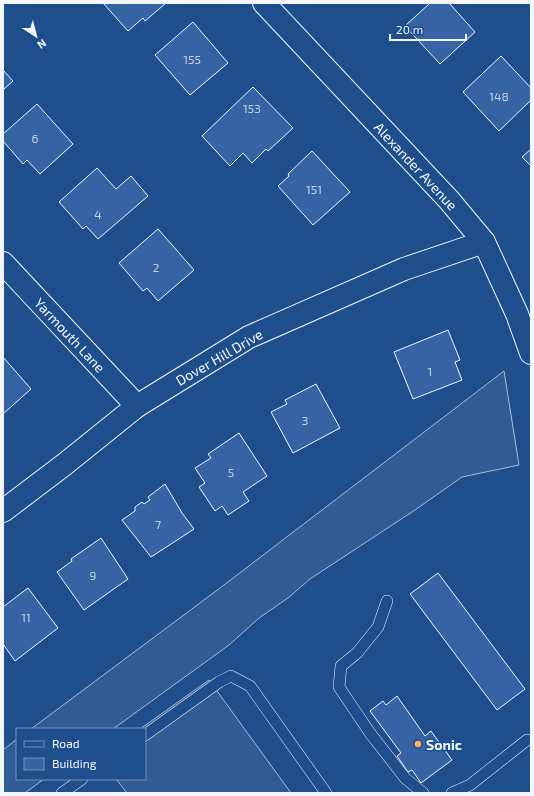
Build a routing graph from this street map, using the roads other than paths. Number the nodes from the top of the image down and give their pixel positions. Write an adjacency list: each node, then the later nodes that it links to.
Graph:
1 (264, 3): 2 (street, Alexander Avenue)
2 (484, 242): 4 (street, Alexander Avenue); 5 (street, Dover Hill Drive)
3 (3, 263): 5 (street, Yarmouth Lane)
4 (531, 354)
5 (137, 406): 6 (street, Dover Hill Drive)
6 (3, 511)
7 (387, 601): 13 (lane)
8 (146, 734): 12 (lane)
9 (527, 740): 14 (lane)
10 (81, 780): 11 (lane)
11 (62, 793)
12 (326, 793)
13 (423, 793)
14 (452, 793)

